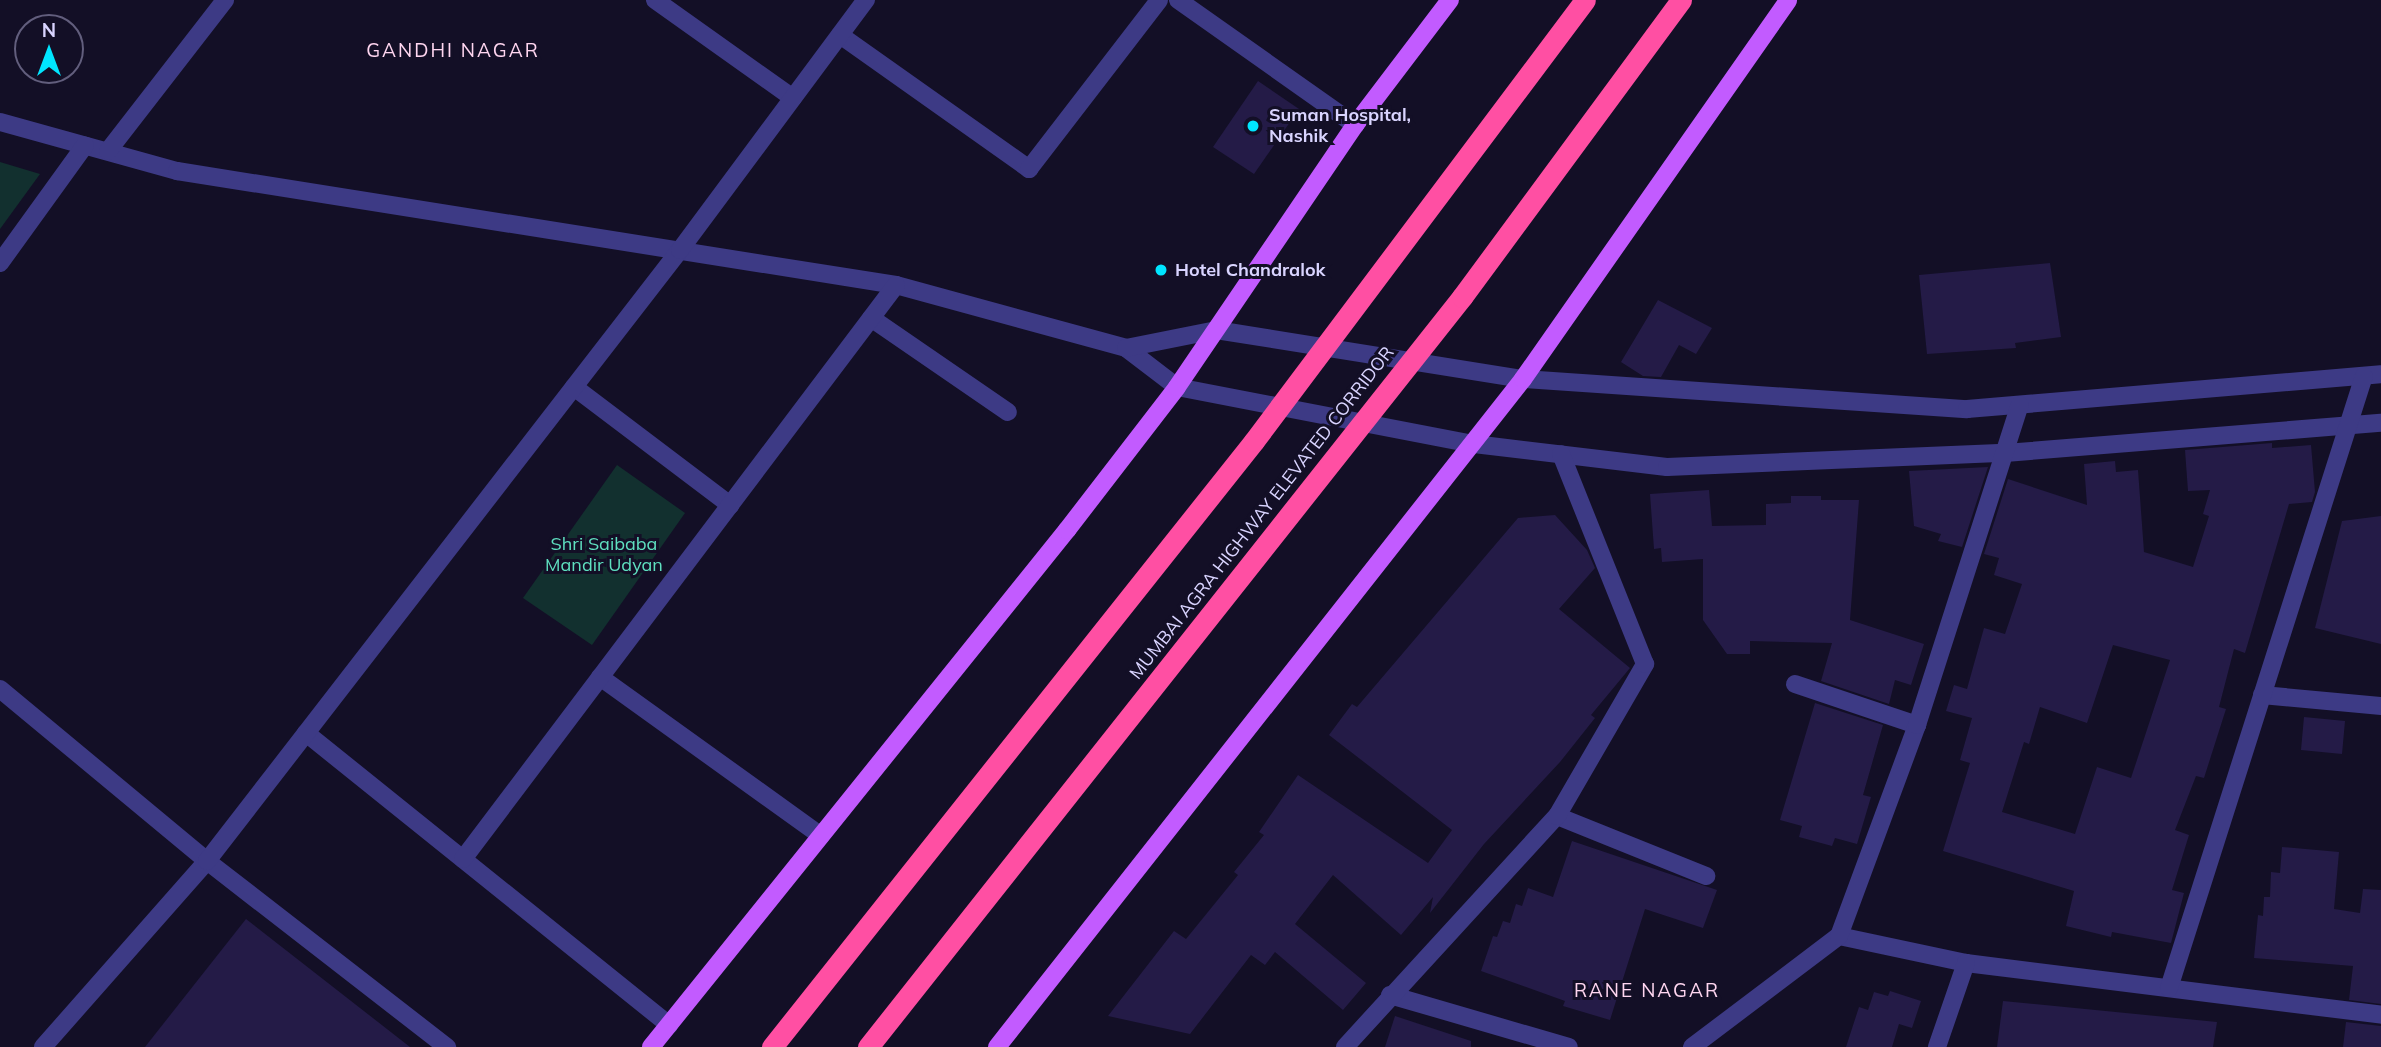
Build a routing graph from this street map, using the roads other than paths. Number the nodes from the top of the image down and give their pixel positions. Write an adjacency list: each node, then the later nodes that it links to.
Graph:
1 (225, 0): 15 (street)
2 (655, 0): 11 (street)
3 (866, 0): 10 (street)
4 (1159, 0): 10 (street)
5 (1178, 0): 13 (street)
6 (1450, 0): 13 (main road)
7 (1585, 0): 55 (highway)
8 (1681, 0): 56 (highway, MUMBAI AGRA HIGHWAY ELEVATED CORRIDOR)
9 (1788, 0): 23 (main road)
10 (840, 35): 11 (street)
11 (793, 98): 16 (street)
12 (0, 122): 14 (street)
13 (1355, 125): 20 (main road)
14 (85, 145): 15 (street); 17 (street)
15 (108, 151): 16 (street)
16 (680, 250): 18 (street); 24 (street)
17 (0, 263)
18 (896, 285): 19 (street); 21 (street)
19 (871, 318): 27 (street); 33 (street)
20 (1216, 330): 21 (street); 23 (street); 25 (main road)
21 (1126, 348): 25 (street)
22 (2373, 375): 26 (street); 29 (street)
23 (1523, 379): 26 (street); 30 (main road)
24 (574, 387): 33 (street); 40 (street)
25 (1177, 387): 30 (street); 42 (main road)
26 (2020, 405): 31 (street)
27 (1008, 412)
28 (2381, 423): 29 (street)
29 (2348, 426): 31 (street); 37 (street)
30 (1474, 443): 32 (street); 57 (main road)
31 (2005, 453): 32 (street); 39 (street)
32 (1561, 454): 41 (street)
33 (730, 505): 34 (street)
34 (600, 677): 42 (street); 43 (street)
35 (1795, 684): 39 (street)
36 (0, 689): 44 (street)
37 (2263, 695): 38 (street); 48 (street)
38 (2381, 706)
39 (1917, 725): 46 (street)
40 (306, 733): 43 (street); 44 (street)
41 (1556, 816): 45 (street); 49 (street)
42 (821, 836): 51 (main road)
43 (463, 859): 51 (street)
44 (207, 861): 52 (street); 53 (street)
45 (1706, 876)
46 (1839, 936): 47 (street); 60 (street)
47 (1966, 963): 48 (street); 61 (street)
48 (2169, 988): 50 (street)
49 (1390, 995): 58 (street); 59 (street)
50 (2381, 1015)
51 (669, 1024): 54 (main road)
52 (43, 1047)
53 (447, 1047)
54 (651, 1047)
55 (772, 1047)
56 (868, 1047)
57 (998, 1047)
58 (1345, 1047)
59 (1569, 1047)
60 (1692, 1047)
61 (1937, 1047)

